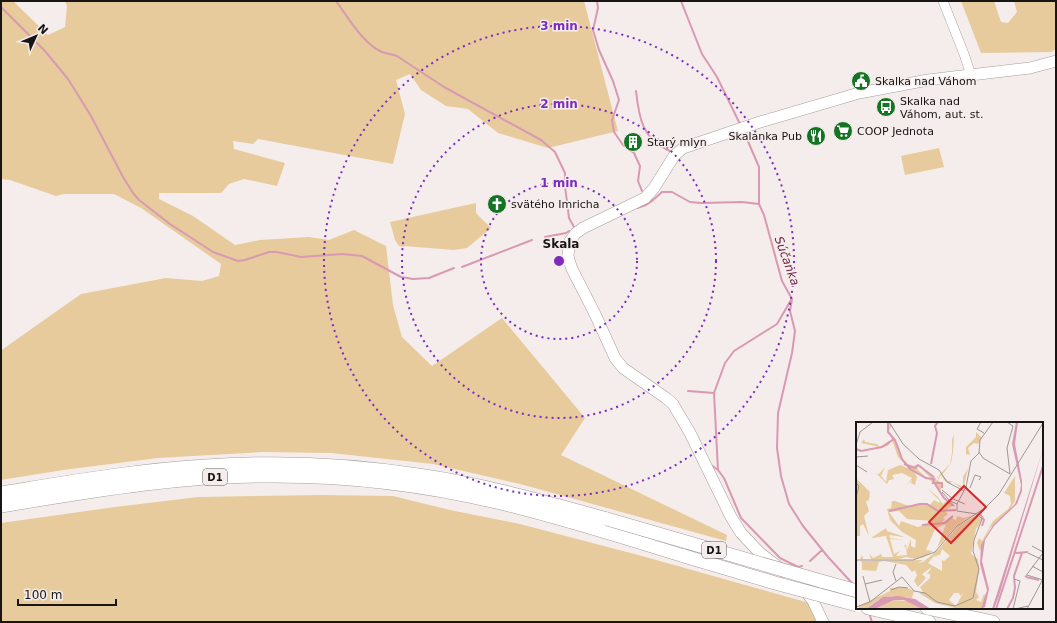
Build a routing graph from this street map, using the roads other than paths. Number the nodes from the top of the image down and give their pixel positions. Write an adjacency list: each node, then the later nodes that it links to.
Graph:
1 (943, 1): 3 (street)
2 (1056, 61): 3 (main road)
3 (970, 75): 10 (main road)
4 (1, 493): 6 (highway, D1, bridge)
5 (1, 506): 7 (highway, D1, bridge)
6 (856, 591)
7 (856, 605)
8 (872, 609): 11 (highway)
9 (932, 609): 12 (highway)
10 (823, 622)
11 (930, 622)
12 (993, 622)

